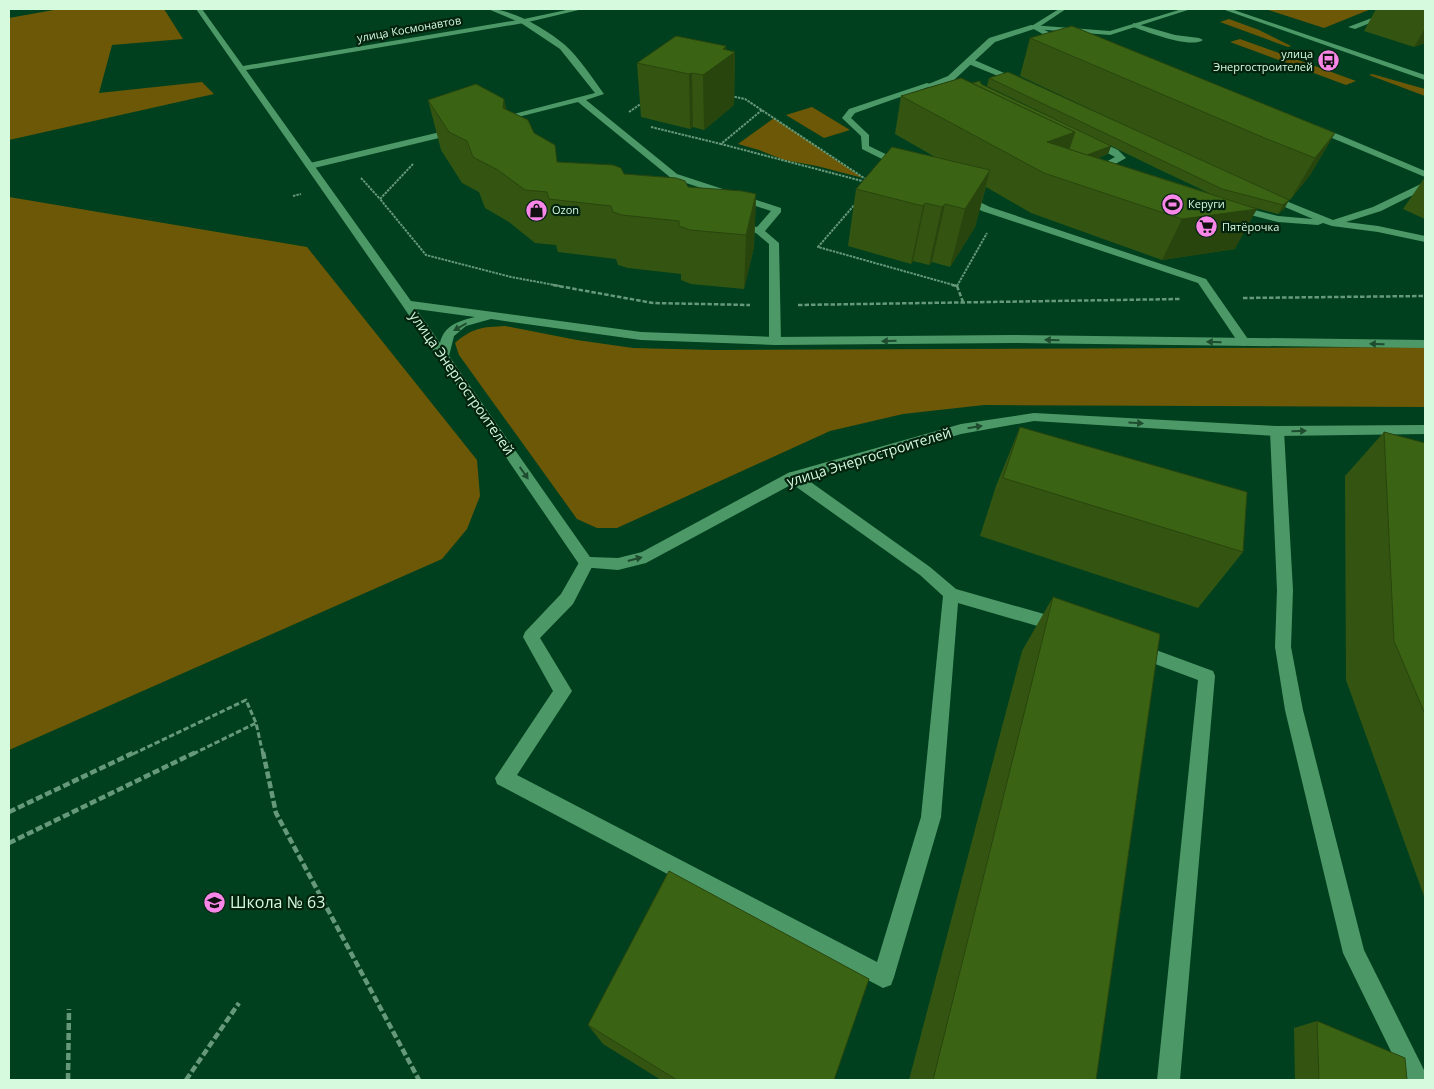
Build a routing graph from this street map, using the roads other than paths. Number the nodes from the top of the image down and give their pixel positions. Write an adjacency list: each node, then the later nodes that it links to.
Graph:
1 (13, 9): 9 (street)
2 (199, 9): 17 (street)
3 (491, 9): 10 (street)
4 (580, 9): 10 (street, улица Космонавтов)
5 (1063, 9): 12 (street)
6 (1188, 9): 11 (street)
7 (1225, 9): 18 (street)
8 (1402, 9): 13 (street)
9 (9, 10)
10 (524, 21): 17 (street, улица Космонавтов); 20 (street)
11 (1136, 25): 12 (street); 14 (street)
12 (1034, 27): 15 (street); 16 (street)
13 (1352, 27)
14 (1199, 40)
15 (1073, 47)
16 (970, 61): 19 (street); 28 (street)
17 (241, 69): 27 (street)
18 (1425, 78)
19 (1026, 84)
20 (579, 99): 21 (street); 37 (street)
21 (509, 118): 22 (street); 25 (street)
22 (490, 123)
23 (1310, 125): 29 (street)
24 (471, 127): 27 (street)
25 (522, 129)
26 (1080, 135): 30 (street)
27 (310, 166): 39 (street)
28 (908, 169)
29 (1425, 174)
30 (1117, 176)
31 (1425, 185): 36 (street)
32 (951, 191): 42 (street)
33 (1259, 192): 36 (street)
34 (1221, 204): 36 (street)
35 (721, 223): 37 (street)
36 (1332, 224): 38 (street)
37 (759, 231): 41 (street)
38 (1425, 239)
39 (407, 304): 40 (street, улица Энергостроителей); 44 (street, улица Энергостроителей)
40 (493, 315): 41 (street, улица Энергостроителей); 44 (street, one-way to 44)
41 (775, 341): 42 (street, улица Энергостроителей, one-way to 41)
42 (1244, 342): 43 (street, улица Энергостроителей, one-way to 42)
43 (1425, 344)
44 (443, 356): 48 (street, улица Энергостроителей, one-way to 48)
45 (1425, 430): 46 (street, улица Энергостроителей, one-way to 45)
46 (1277, 431): 47 (street, улица Энергостроителей, one-way to 46); 53 (street)
47 (793, 477): 48 (street, улица Энергостроителей, one-way to 47); 49 (street)
48 (586, 563): 49 (street)
49 (951, 594): 50 (street)
50 (1073, 630)
51 (1119, 644): 52 (street)
52 (1169, 1080)
53 (1417, 1080)

